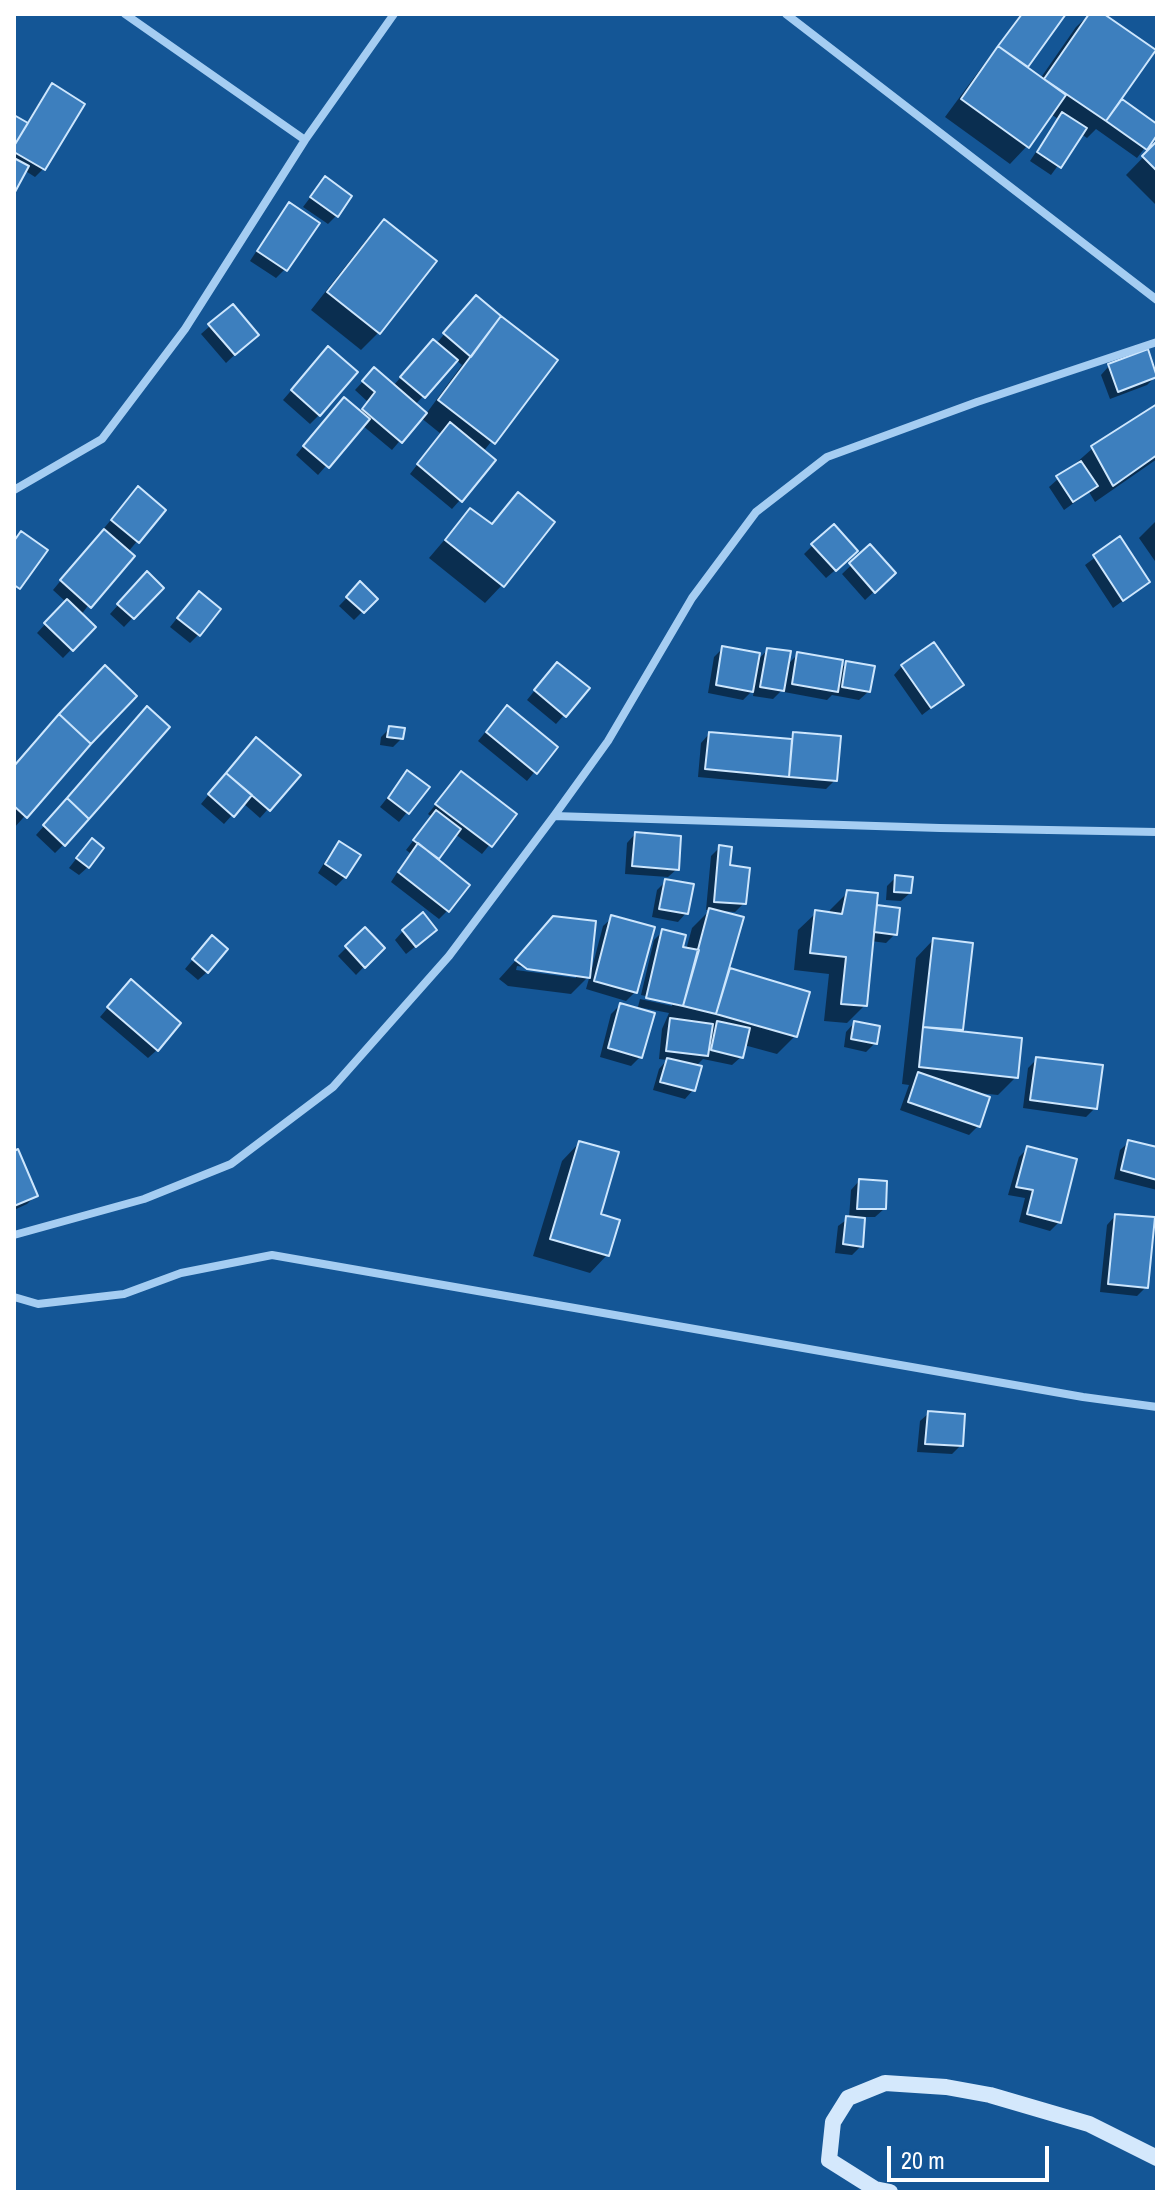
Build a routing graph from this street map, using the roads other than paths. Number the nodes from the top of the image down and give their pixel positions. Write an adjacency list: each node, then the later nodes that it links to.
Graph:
1 (125, 14): 4 (street)
2 (394, 14): 4 (street)
3 (786, 14): 5 (street)
4 (305, 140): 7 (street)
5 (1157, 300)
6 (1157, 342): 8 (street)
7 (14, 490)
8 (554, 816): 9 (street); 10 (street)
9 (1157, 832)
10 (14, 1235)
11 (14, 1297): 12 (street)
12 (1157, 1407)
13 (1157, 2158): 14 (main road)
14 (890, 2192)

